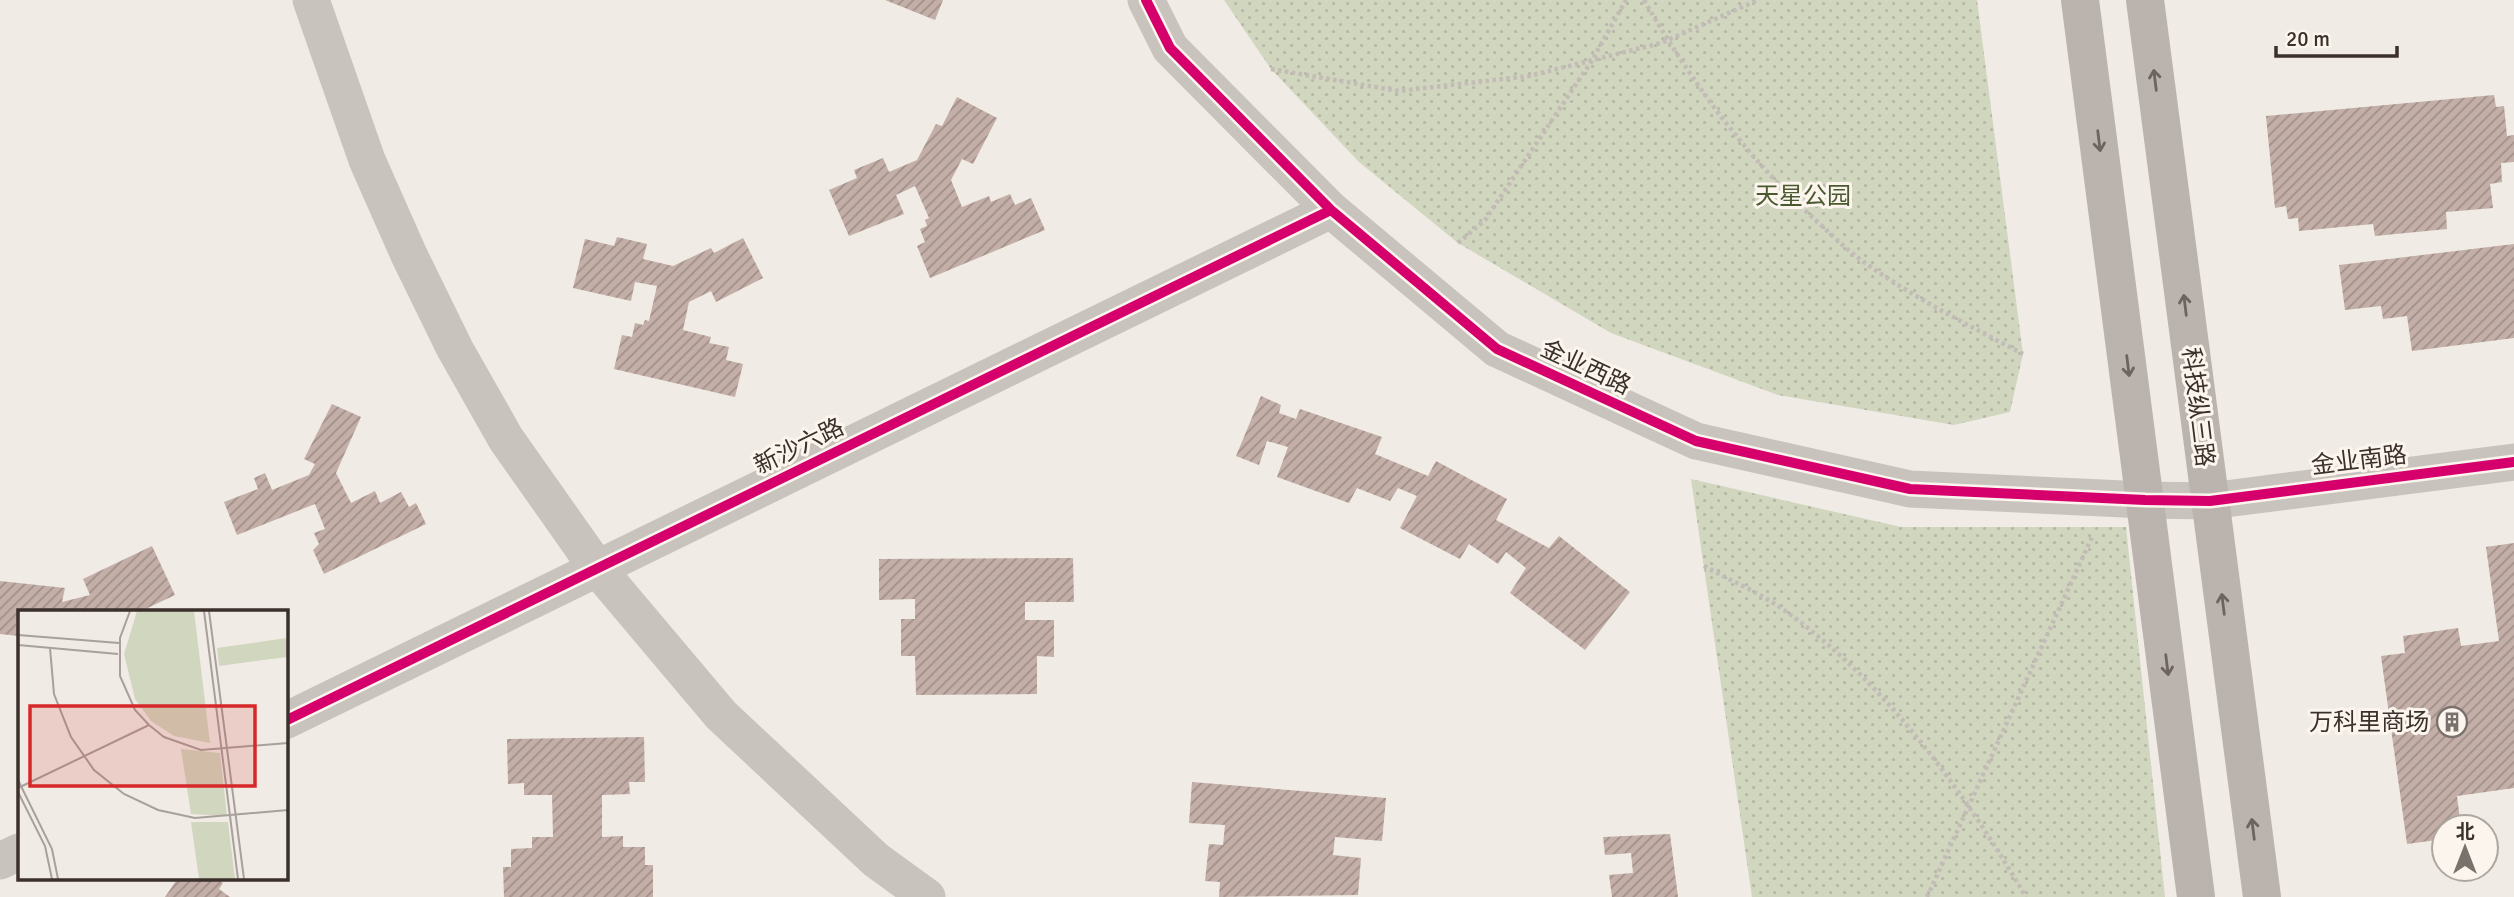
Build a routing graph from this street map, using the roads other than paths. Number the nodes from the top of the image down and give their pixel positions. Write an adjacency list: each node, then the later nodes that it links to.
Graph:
1 (311, 0): 9 (street)
2 (1146, 0): 5 (street, 金业西路)
3 (2080, 0): 7 (street, one-way to 7)
4 (2145, 0): 8 (street, 科技纵三路, one-way to 4)
5 (1331, 210): 7 (street, 金业西路); 9 (street, 新沙六路)
6 (2514, 462): 8 (street, 金业南路)
7 (2146, 500): 8 (street, 金业西路); 14 (street, one-way to 14)
8 (2210, 501): 15 (street, 科技纵三路, one-way to 8)
9 (597, 568): 10 (street, 新沙六路); 13 (street)
10 (287, 720)
11 (18, 852): 12 (street)
12 (0, 861)
13 (927, 897)
14 (2196, 897)
15 (2262, 897)

